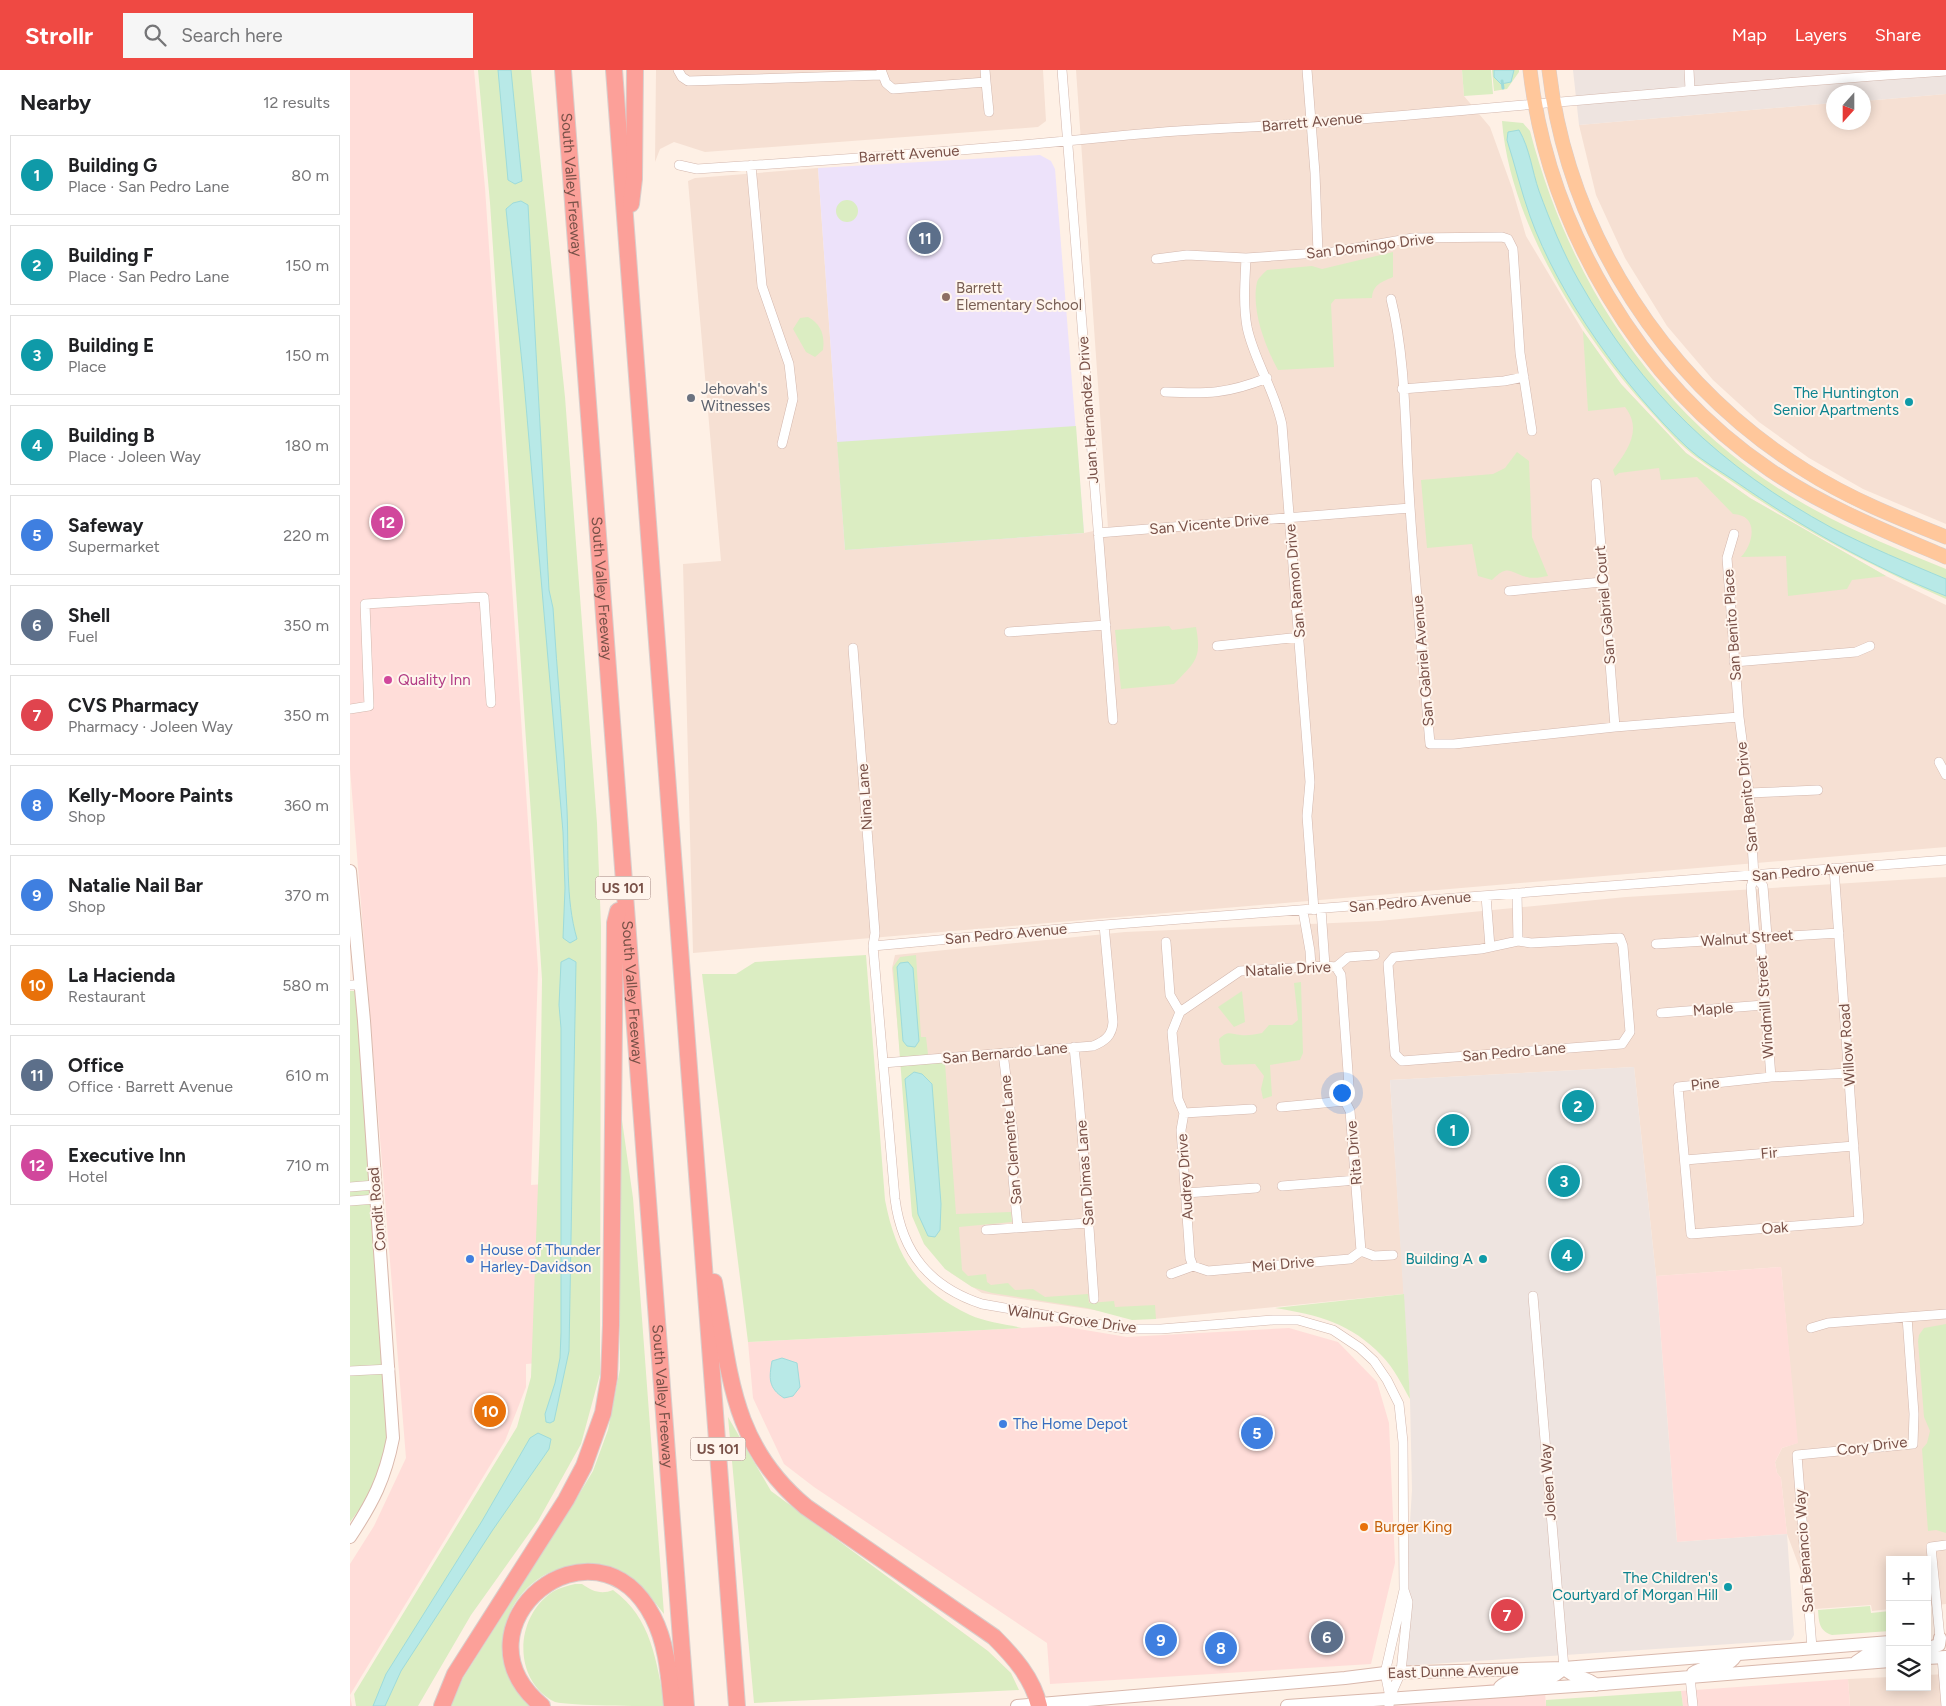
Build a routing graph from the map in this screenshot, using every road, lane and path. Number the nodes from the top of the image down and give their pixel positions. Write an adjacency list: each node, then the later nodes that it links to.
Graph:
1 (563, 70): 64 (highway, South Valley Freeway / US 101)
2 (614, 70): 24 (highway, US 101)
3 (635, 70): 24 (highway)
4 (752, 70): 14 (street)
5 (985, 70): 15 (street)
6 (1062, 70): 21 (street, Juan Hernandez Drive)
7 (1307, 70): 20 (street)
8 (1530, 70): 18 (main road)
9 (1549, 70): 17 (main road)
10 (1689, 70): 16 (street)
11 (1946, 71): 16 (street, Barrett Avenue)
12 (881, 72): 14 (street); 15 (street)
13 (680, 74): 14 (street)
14 (753, 80)
15 (986, 82): 19 (street)
16 (1690, 89): 17 (street, Barrett Avenue)
17 (1553, 102): 18 (street, Barrett Avenue); 40 (main road)
18 (1535, 103): 20 (street, Barrett Avenue); 41 (main road)
19 (988, 112)
20 (1312, 123): 21 (street, Barrett Avenue); 25 (street)
21 (1068, 142): 23 (street, Barrett Avenue); 38 (street, Juan Hernandez Drive)
22 (679, 164): 23 (street, Barrett Avenue)
23 (751, 165): 34 (street)
24 (627, 236): 103 (highway, US 101)
25 (1318, 253): 26 (street, San Domingo Drive); 29 (street, San Domingo Drive)
26 (1246, 258): 27 (street, San Domingo Drive); 30 (street, San Ramon Drive)
27 (1156, 259)
28 (1392, 299): 31 (street, San Gabriel Avenue)
29 (1524, 377): 31 (street); 33 (street, San Domingo Drive)
30 (1267, 378): 32 (street); 37 (street, San Ramon Drive)
31 (1402, 389): 36 (street, San Gabriel Avenue)
32 (1165, 392)
33 (1532, 431)
34 (782, 444)
35 (1596, 483): 42 (street, San Gabriel Court)
36 (1410, 508): 37 (street, San Vicente Drive); 55 (street, San Gabriel Avenue)
37 (1290, 518): 38 (street, San Vicente Drive); 46 (street, San Ramon Drive)
38 (1098, 533): 44 (street, Juan Hernandez Drive)
39 (1734, 534): 50 (street, San Benito Place)
40 (1946, 537)
41 (1946, 556)
42 (1602, 582): 43 (street); 55 (street, San Gabriel Court)
43 (1509, 591)
44 (1106, 625): 45 (street); 54 (street, Juan Hernandez Drive)
45 (1009, 632)
46 (1300, 637): 47 (street); 67 (street, San Ramon Drive)
47 (1218, 646)
48 (1870, 646): 50 (street)
49 (853, 648): 77 (street, Nina Lane)
50 (1734, 662): 53 (street, San Benito Place)
51 (491, 703): 52 (street)
52 (350, 709)
53 (1739, 718): 55 (street, San Gabriel Avenue); 59 (street, San Benito Drive)
54 (1113, 720)
55 (1615, 727)
56 (1939, 762): 57 (street)
57 (1946, 775)
58 (1818, 790): 59 (street)
59 (1749, 793): 63 (street, San Benito Drive)
60 (1946, 860): 61 (street, San Pedro Avenue)
61 (1834, 868): 63 (street, San Pedro Avenue); 70 (street, Willow Road)
62 (350, 871): 83 (main road, Condit Road)
63 (1754, 876): 65 (street, San Pedro Avenue); 71 (street, Windmill Street)
64 (623, 890): 145 (highway); 148 (highway, South Valley Freeway / US 101)
65 (1517, 893): 66 (street, San Pedro Avenue); 74 (street)
66 (1486, 896): 67 (street, San Pedro Avenue); 78 (street)
67 (1318, 909): 68 (street, San Pedro Avenue); 73 (street, San Ramon Drive)
68 (1303, 911): 69 (street, San Pedro Avenue); 72 (street)
69 (1104, 925): 77 (street, San Pedro Avenue); 87 (street, San Bernardo Lane)
70 (1839, 933): 71 (street, Walnut Street); 90 (street, Willow Road)
71 (1761, 936): 76 (street, Walnut Street); 84 (street, Windmill Street)
72 (1307, 940): 73 (street); 81 (street)
73 (1324, 940): 80 (street, San Ramon Drive)
74 (1518, 941): 78 (street, San Pedro Lane); 78 (street, San Pedro Lane)
75 (1166, 942): 85 (street)
76 (1656, 944)
77 (873, 946): 89 (street, Walnut Grove Drive)
78 (1490, 947)
79 (1375, 955): 82 (street, Natalie Drive)
80 (1325, 966): 81 (street, Natalie Drive); 82 (street, Natalie Drive)
81 (1311, 967): 85 (street, Natalie Drive)
82 (1336, 967): 92 (street, Rita Drive)
83 (355, 985): 99 (main road, Condit Road)
84 (1764, 1005): 86 (street, Maple); 91 (street, Windmill Street)
85 (1180, 1012): 95 (street, Audrey Drive)
86 (1662, 1013)
87 (1074, 1047): 88 (street, San Bernardo Lane); 108 (street, San Dimas Lane)
88 (1003, 1052): 89 (street, San Bernardo Lane); 109 (street, San Clemente Lane)
89 (883, 1063): 126 (street, Walnut Grove Drive)
90 (1849, 1072): 91 (street, Pine); 96 (street, Willow Road)
91 (1771, 1077): 97 (street, Pine)
92 (1345, 1102): 93 (street); 98 (street, Rita Drive)
93 (1281, 1107)
94 (1252, 1109): 95 (street)
95 (1184, 1113): 104 (street, Audrey Drive)
96 (1854, 1146): 97 (street, Fir); 107 (street, Willow Road)
97 (1685, 1160): 111 (street, Pine)
98 (1357, 1180): 100 (street); 112 (street, Rita Drive)
99 (375, 1185): 101 (street); 105 (main road, Condit Road)
100 (1282, 1186)
101 (350, 1187)
102 (1256, 1188): 104 (street)
103 (698, 1191): 144 (highway); 149 (highway, US 101)
104 (1186, 1193): 114 (street, Audrey Drive)
105 (376, 1199): 106 (street); 121 (main road, Condit Road)
106 (350, 1200)
107 (1859, 1221): 111 (street, Oak)
108 (1088, 1223): 109 (street); 117 (street, San Dimas Lane)
109 (1018, 1228): 110 (street)
110 (986, 1230)
111 (1691, 1234)
112 (1361, 1251): 113 (street); 114 (street, Mei Drive)
113 (1393, 1255)
114 (1193, 1266): 115 (street, Mei Drive)
115 (1171, 1274)
116 (1533, 1296): 137 (street, Joleen Way)
117 (1094, 1299)
118 (1946, 1314): 119 (street)
119 (1907, 1317): 120 (street); 123 (street, Cory Drive)
120 (1811, 1328)
121 (390, 1369): 122 (street); 124 (main road, Condit Road)
122 (350, 1371)
123 (1797, 1455): 130 (street, San Benancio Way)
124 (350, 1537)
125 (1946, 1545): 127 (street)
126 (1404, 1590): 138 (street, Walnut Grove Drive); 139 (street, Walnut Grove Drive)
127 (1938, 1638): 129 (main road)
128 (1886, 1642): 130 (main road, East Dunne Avenue)
129 (1931, 1647)
130 (1812, 1648): 132 (main road, East Dunne Avenue)
131 (1886, 1651): 136 (main road)
132 (1736, 1654): 137 (main road, East Dunne Avenue); 140 (main road)
133 (1944, 1657): 134 (main road); 153 (street)
134 (1931, 1658)
135 (1886, 1661): 136 (main road, East Dunne Avenue)
136 (1854, 1664): 140 (main road, East Dunne Avenue)
137 (1564, 1668): 138 (main road, East Dunne Avenue); 141 (main road); 142 (main road)
138 (1401, 1672): 139 (main road, East Dunne Avenue); 143 (street, Walnut Grove Drive)
139 (1385, 1673): 143 (street, Walnut Grove Drive); 144 (main road, East Dunne Avenue)
140 (1690, 1677): 141 (main road, East Dunne Avenue); 152 (street)
141 (1596, 1685): 142 (main road, East Dunne Avenue)
142 (1497, 1691): 143 (main road, East Dunne Avenue)
143 (1390, 1702): 151 (main road, East Dunne Avenue)
144 (1039, 1705): 150 (main road, East Dunne Avenue)
145 (442, 1706)
146 (542, 1706): 147 (highway)
147 (672, 1706)
148 (686, 1706)
149 (737, 1706)
150 (1017, 1706)
151 (1287, 1706)
152 (1693, 1706)
153 (1946, 1706)

